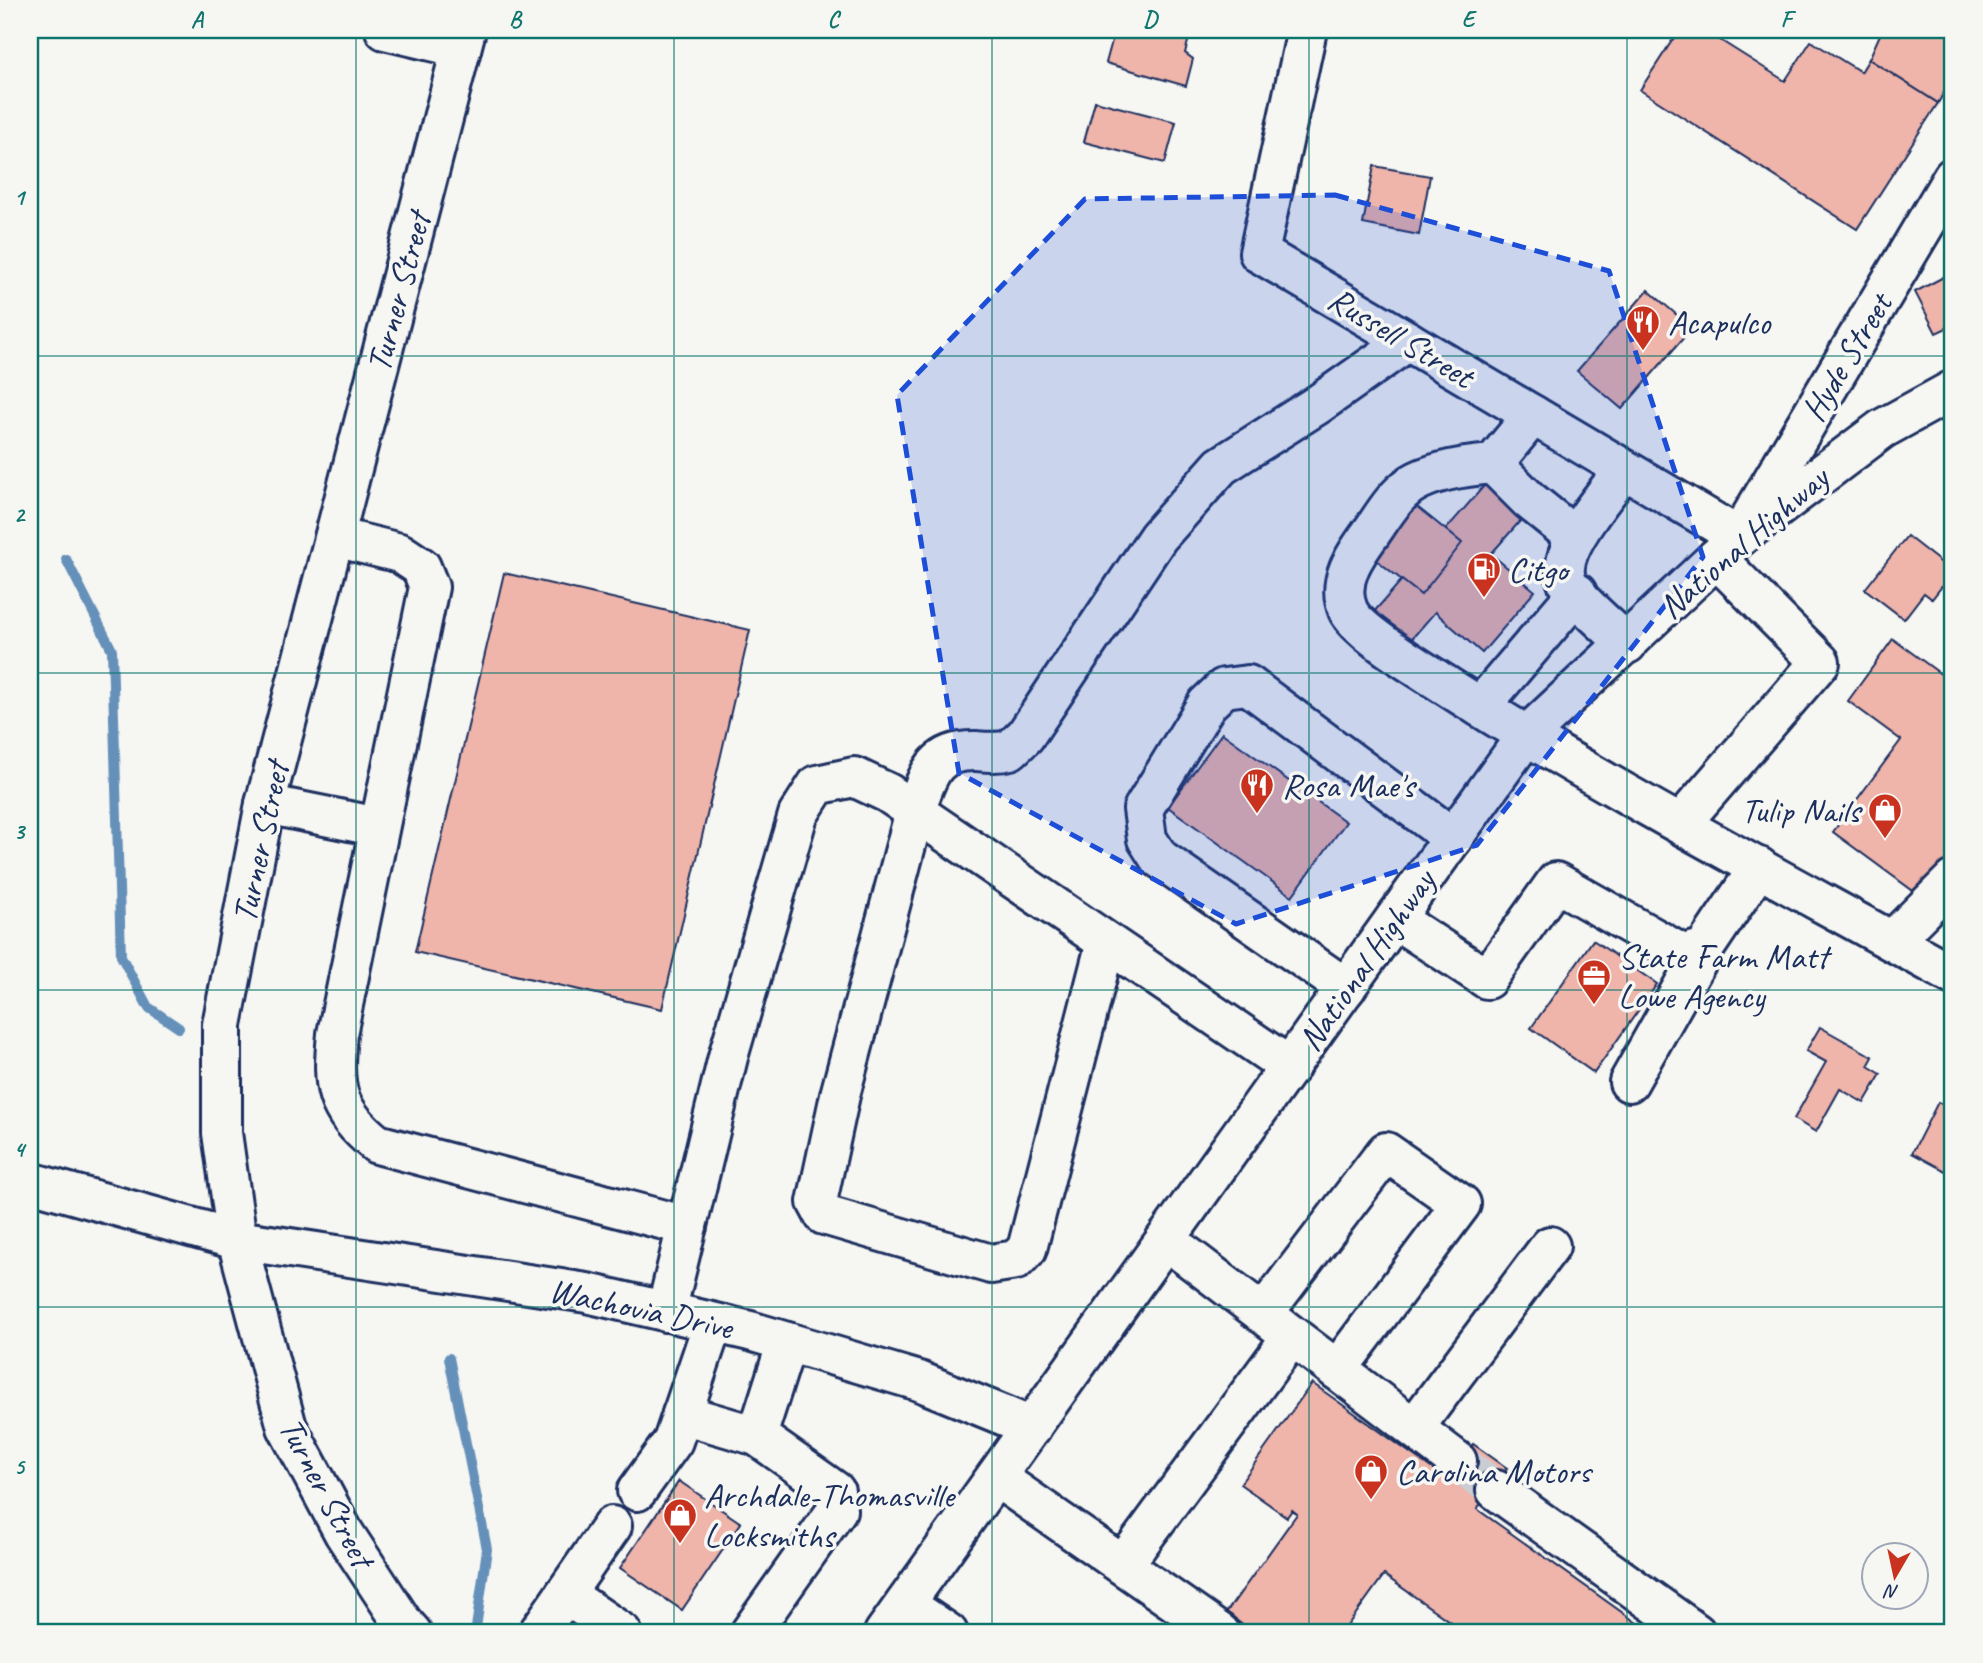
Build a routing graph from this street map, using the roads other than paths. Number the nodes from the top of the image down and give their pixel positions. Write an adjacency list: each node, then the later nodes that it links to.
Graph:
1 (385, 30): 3 (street)
2 (1307, 30): 5 (street, Russell Street)
3 (463, 39): 10 (street, Turner Street)
4 (1953, 177): 12 (street, Hyde Street)
5 (1408, 341): 7 (street, Russell Street); 18 (street)
6 (1953, 390): 12 (street, National Highway)
7 (1533, 415): 8 (street); 9 (street, Russell Street)
8 (1493, 464): 11 (street); 15 (street)
9 (1624, 470): 11 (street); 12 (street, Russell Street)
10 (335, 537): 17 (street, Turner Street); 20 (street)
11 (1575, 537): 13 (street)
12 (1727, 548): 14 (street, National Highway); 19 (street, Russell Street)
13 (1577, 593): 14 (street); 15 (street)
14 (1627, 644): 16 (street, National Highway)
15 (1480, 707): 16 (street)
16 (1525, 737): 19 (street); 21 (street, National Highway)
17 (265, 804): 20 (street); 34 (street, Turner Street)
18 (915, 811): 26 (street); 26 (street); 33 (street)
19 (1681, 823): 22 (street)
20 (379, 827): 33 (street)
21 (1453, 838): 24 (street, National Highway); 29 (street)
22 (1759, 867): 25 (street); 27 (street)
23 (1953, 880): 25 (street)
24 (1395, 919): 27 (street); 29 (street, National Highway)
25 (1892, 941): 28 (street)
26 (1106, 942): 30 (street)
27 (1704, 949): 31 (street)
28 (1953, 975)
29 (1346, 988): 30 (street, National Highway)
30 (1290, 1067): 35 (street, National Highway)
31 (1629, 1082)
32 (30, 1182): 34 (street, Wachovia Drive)
33 (687, 1226): 37 (street)
34 (237, 1240): 37 (street, Wachovia Drive); 54 (street, Turner Street)
35 (1166, 1240): 39 (street); 43 (street, National Highway)
36 (1550, 1246): 44 (street)
37 (666, 1312): 38 (street, Wachovia Drive)
38 (713, 1323): 40 (street, Wachovia Drive); 42 (street)
39 (1278, 1325): 41 (street); 41 (street); 51 (street)
40 (788, 1342): 43 (street, Wachovia Drive); 45 (street)
41 (1337, 1370): 44 (street)
42 (682, 1413): 45 (street); 49 (street)
43 (1032, 1427): 47 (street, National Highway)
44 (1414, 1428): 46 (street)
45 (757, 1436): 57 (street)
46 (1457, 1461)
47 (996, 1477): 51 (street); 53 (street, National Highway)
48 (1496, 1490): 60 (street)
49 (637, 1491)
50 (612, 1526): 52 (street)
51 (1123, 1565): 59 (street)
52 (565, 1594): 55 (street); 56 (street)
53 (895, 1619): 58 (street)
54 (412, 1633)
55 (538, 1633)
56 (622, 1633)
57 (751, 1633)
58 (948, 1633)
59 (1220, 1633)
60 (1696, 1633)

